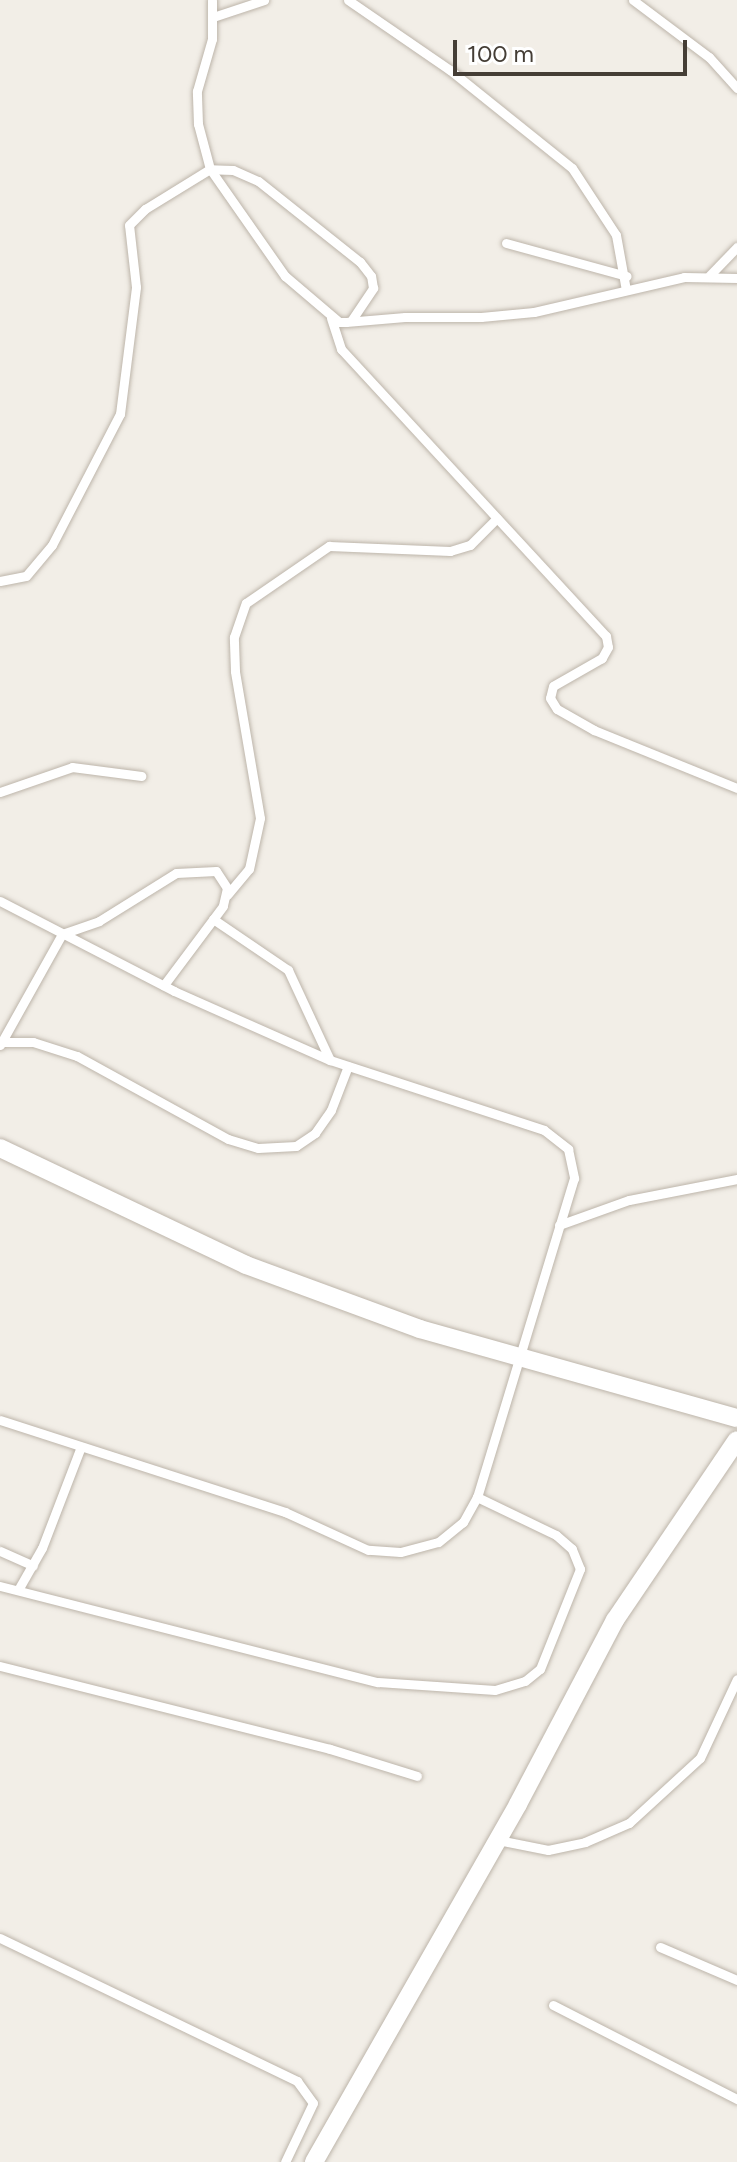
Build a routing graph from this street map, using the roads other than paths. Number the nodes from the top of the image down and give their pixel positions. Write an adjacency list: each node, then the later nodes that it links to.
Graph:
1 (212, 0): 5 (lane)
2 (264, 0): 5 (lane)
3 (348, 0): 11 (lane)
4 (633, 0): 6 (lane)
5 (213, 17): 7 (lane)
6 (737, 88)
7 (210, 169): 14 (lane); 15 (lane); 17 (lane)
8 (506, 243): 11 (lane)
9 (737, 247): 10 (lane)
10 (710, 275): 12 (lane); 13 (lane)
11 (627, 276): 13 (lane)
12 (737, 278)
13 (626, 290): 15 (lane)
14 (331, 318): 15 (lane); 16 (lane)
15 (351, 321)
16 (497, 518): 19 (lane); 21 (lane)
17 (0, 581)
18 (141, 776): 20 (lane)
19 (737, 788)
20 (0, 792)
21 (227, 895): 23 (lane); 24 (lane)
22 (0, 901): 24 (lane)
23 (213, 919): 25 (lane); 27 (lane)
24 (62, 934): 25 (lane); 26 (lane)
25 (164, 985): 27 (lane)
26 (0, 1044): 28 (lane)
27 (330, 1060): 28 (lane)
28 (348, 1066): 31 (lane)
29 (0, 1148): 32 (street)
30 (737, 1179): 31 (lane)
31 (559, 1225): 32 (lane)
32 (517, 1358): 33 (street); 37 (lane)
33 (737, 1418)
34 (0, 1420): 36 (lane)
35 (737, 1440): 45 (street)
36 (80, 1449): 37 (lane); 39 (lane)
37 (477, 1497): 41 (lane)
38 (0, 1551): 39 (lane)
39 (33, 1566): 41 (lane)
40 (0, 1586): 41 (lane)
41 (18, 1590)
42 (0, 1666): 44 (lane)
43 (737, 1679): 45 (lane)
44 (417, 1776)
45 (498, 1840): 52 (street)
46 (0, 1938): 51 (lane)
47 (660, 1947): 48 (lane)
48 (737, 1980)
49 (553, 2005): 50 (lane)
50 (737, 2099)
51 (285, 2162)
52 (314, 2162)

